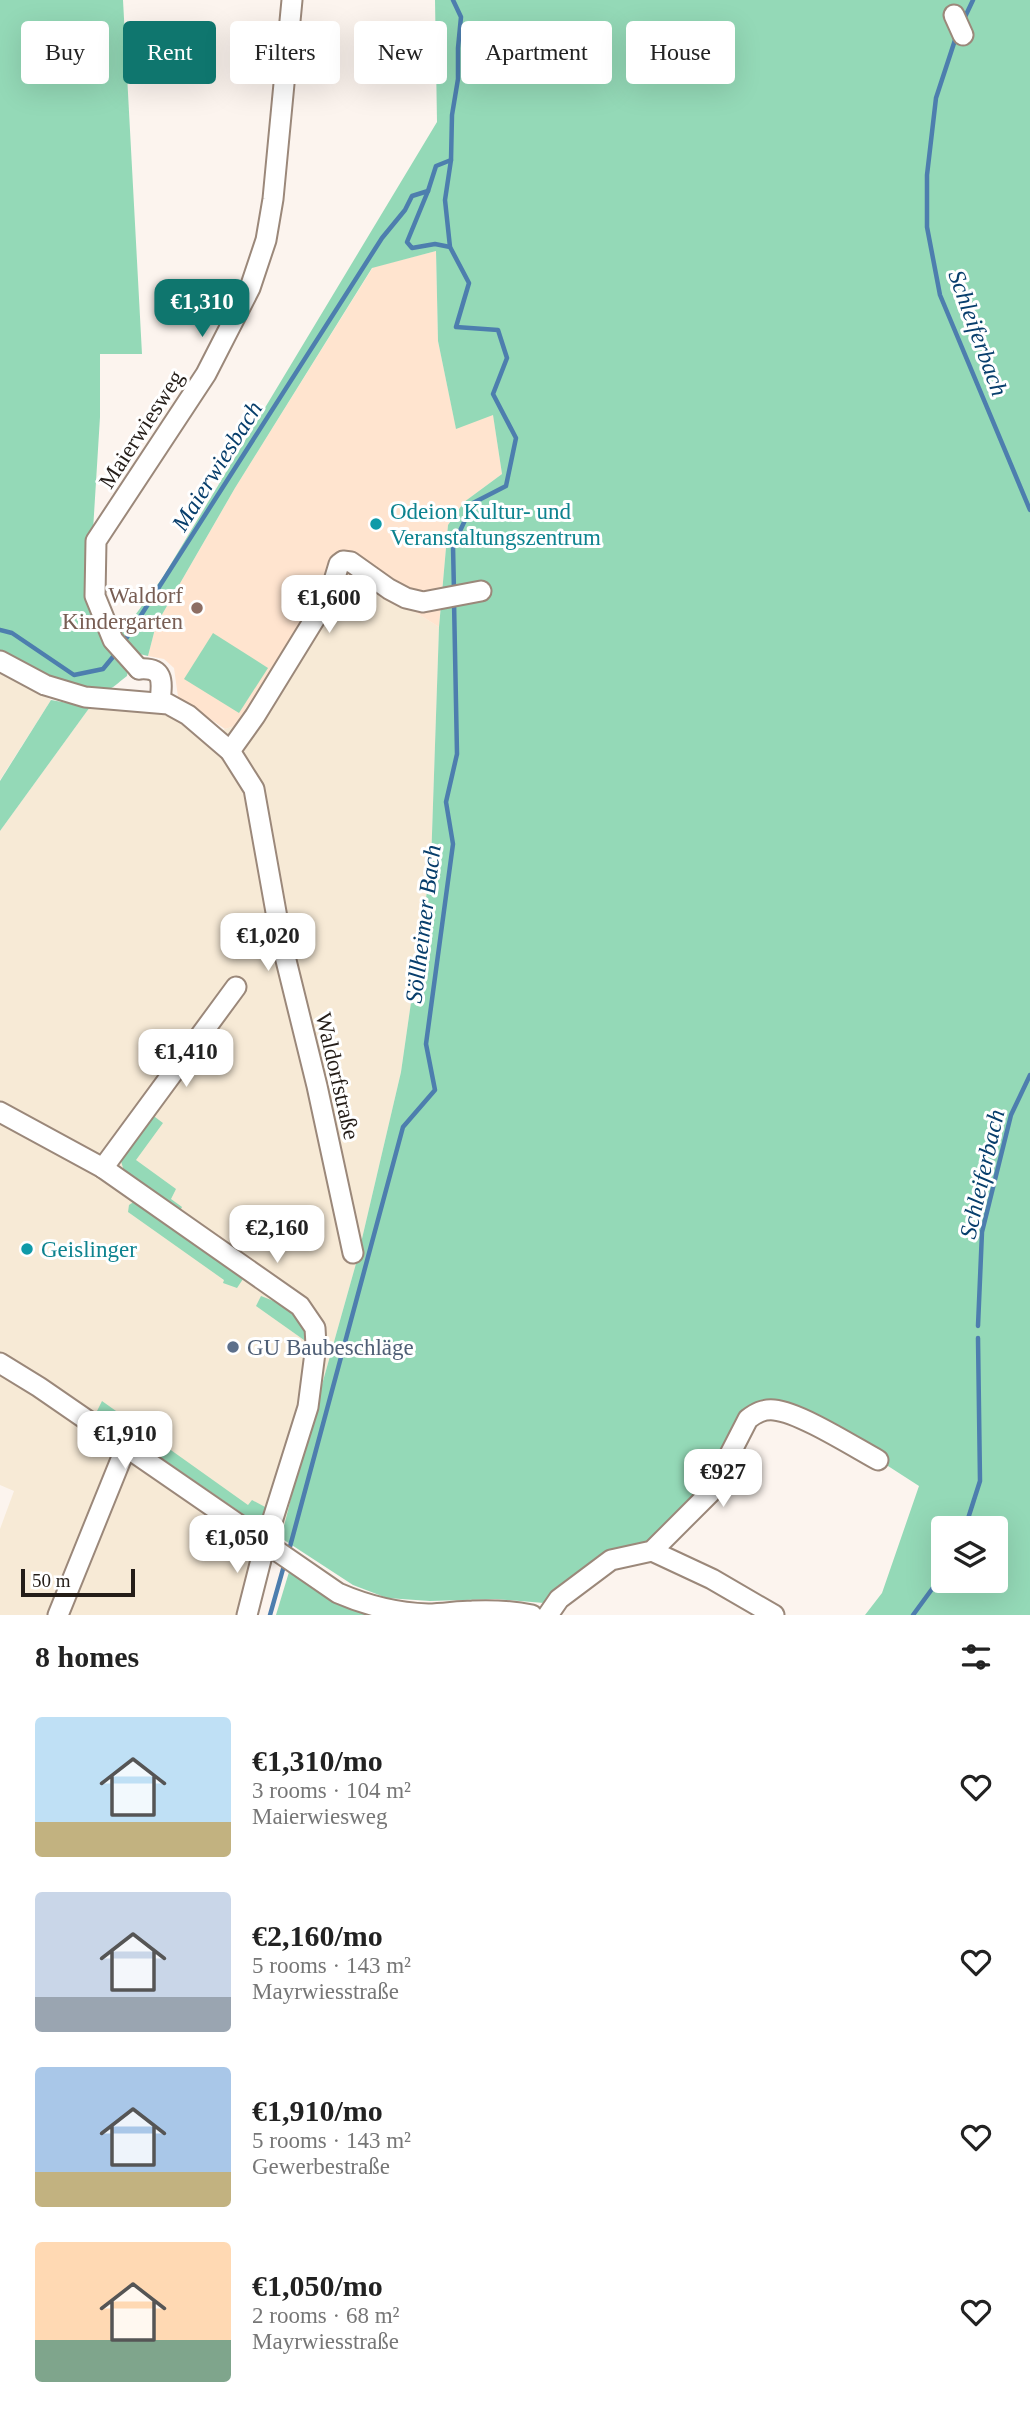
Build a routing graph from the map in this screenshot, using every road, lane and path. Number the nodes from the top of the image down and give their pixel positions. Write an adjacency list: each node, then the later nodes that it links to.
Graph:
1 (292, 0): 6 (street, Maierwiesweg)
2 (954, 15): 3 (street)
3 (963, 35)
4 (477, 592): 9 (street)
5 (0, 661): 7 (street, Waldorfstraße)
6 (133, 662): 7 (street); 8 (street, Maierwiesweg)
7 (127, 700): 8 (street, Waldorfstraße)
8 (160, 702): 9 (street, Waldorfstraße)
9 (230, 751): 13 (street, Waldorfstraße)
10 (236, 987): 12 (street)
11 (0, 1112): 12 (street)
12 (103, 1168): 17 (street)
13 (353, 1253)
14 (0, 1363): 15 (street)
15 (126, 1447): 17 (street); 19 (street)
16 (878, 1460): 18 (street)
17 (268, 1546): 20 (street); 21 (street)
18 (652, 1551): 22 (street); 23 (street)
19 (58, 1615)
20 (247, 1615)
21 (532, 1615)
22 (548, 1615)
23 (774, 1615)

